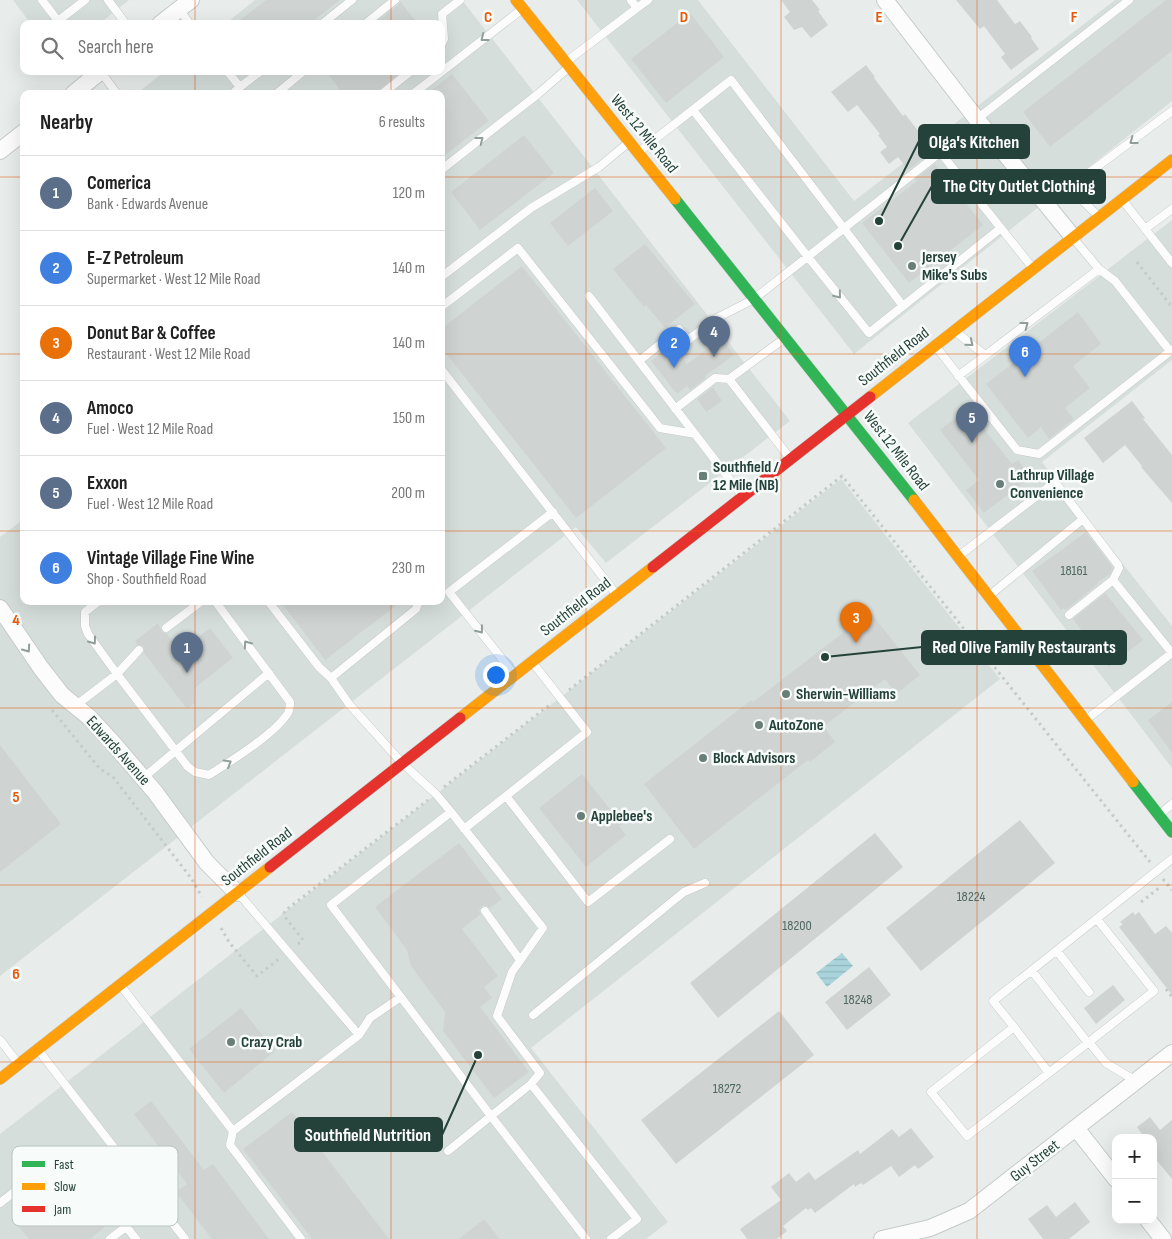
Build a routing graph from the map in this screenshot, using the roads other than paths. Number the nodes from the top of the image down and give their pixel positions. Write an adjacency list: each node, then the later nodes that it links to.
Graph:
1 (42, 0): 14 (lane)
2 (85, 0): 15 (lane)
3 (108, 0): 16 (lane)
4 (352, 0): 19 (lane)
5 (395, 0): 20 (lane)
6 (460, 0): 21 (lane)
7 (631, 0): 13 (lane)
8 (648, 0): 13 (lane)
9 (884, 0): 40 (street)
10 (1128, 0): 40 (lane)
11 (519, 4): 22 (main road, West 12 Mile Road); 23 (lane, one-way to 23)
12 (185, 5): 17 (street); 18 (lane)
13 (637, 8): 22 (lane)
14 (57, 20)
15 (59, 20)
16 (123, 20)
17 (165, 20)
18 (189, 20)
19 (327, 20)
20 (369, 20)
21 (442, 20)
22 (567, 65): 42 (main road, West 12 Mile Road); 47 (lane, one-way to 22)
23 (445, 67)
24 (97, 75): 32 (street)
25 (103, 75): 33 (lane)
26 (230, 75): 31 (lane)
27 (256, 75): 31 (lane)
28 (299, 75): 35 (lane)
29 (406, 75): 36 (lane)
30 (436, 75): 37 (lane, one-way to 37)
31 (240, 87): 34 (lane)
32 (78, 90)
33 (115, 90)
34 (237, 90)
35 (281, 90)
36 (387, 90)
37 (419, 90)
38 (693, 110): 44 (lane); 52 (lane); 55 (lane)
39 (1172, 112): 50 (lane, one-way to 50)
40 (978, 120): 45 (lane); 54 (street)
41 (20, 135): 43 (street)
42 (630, 141): 44 (main road, West 12 Mile Road); 59 (lane)
43 (0, 150)
44 (638, 152): 61 (main road, West 12 Mile Road)
45 (940, 152): 51 (lane); 52 (lane)
46 (1172, 160): 48 (main road, Southfield Road)
47 (445, 167)
48 (1122, 199): 50 (main road, Southfield Road); 53 (lane)
49 (1172, 209): 53 (lane)
50 (1098, 217): 54 (main road, Southfield Road)
51 (1001, 228): 57 (lane); 63 (lane)
52 (843, 229): 55 (lane); 63 (lane)
53 (1146, 230): 56 (lane)
54 (1073, 237): 57 (main road, Southfield Road); 58 (lane)
55 (808, 257): 61 (lane); 63 (lane, one-way to 63)
56 (1172, 263)
57 (1033, 268): 64 (main road, Southfield Road)
58 (1098, 269): 67 (lane); 68 (lane, one-way to 58)
59 (445, 274)
60 (589, 296): 69 (lane)
61 (754, 299): 65 (main road, West 12 Mile Road); 69 (lane)
62 (445, 304): 75 (lane)
63 (903, 306)
64 (954, 330): 66 (main road, Southfield Road); 68 (lane, one-way to 68)
65 (785, 338): 72 (lane); 74 (main road, West 12 Mile Road)
66 (935, 345): 71 (lane); 74 (main road, Southfield Road)
67 (1171, 350): 71 (lane)
68 (985, 355): 71 (lane)
69 (639, 361): 73 (lane)
70 (445, 374): 78 (lane)
71 (958, 376)
72 (729, 379): 73 (lane); 76 (lane)
73 (676, 409): 75 (lane)
74 (847, 415): 76 (main road, Southfield Road); 80 (main road, West 12 Mile Road)
75 (695, 434): 77 (lane)
76 (790, 459): 77 (main road, Southfield Road)
77 (742, 496): 82 (main road, Southfield Road)
78 (554, 512): 82 (lane); 97 (lane, one-way to 97)
79 (1083, 519): 80 (lane); 81 (lane); 83 (lane)
80 (958, 556): 83 (main road, West 12 Mile Road)
81 (1113, 580): 90 (lane); 93 (lane)
82 (617, 595): 94 (main road, Southfield Road)
83 (989, 596): 100 (main road, West 12 Mile Road)
84 (94, 605): 96 (lane, one-way to 96)
85 (197, 605): 91 (lane)
86 (218, 605): 95 (lane, one-way to 86)
87 (271, 605): 98 (lane)
88 (417, 605): 98 (lane)
89 (0, 608): 99 (street, Edwards Avenue, one-way to 99)
90 (1069, 615)
91 (166, 628)
92 (139, 650): 96 (lane)
93 (1172, 653): 100 (lane)
94 (532, 661): 97 (main road, Southfield Road); 104 (lane)
95 (269, 673): 101 (lane); 101 (lane, one-way to 95)
96 (117, 674): 99 (lane); 101 (lane)
97 (515, 674): 102 (main road, Southfield Road)
98 (331, 678): 102 (lane)
99 (75, 706): 103 (street, Edwards Avenue)
100 (1085, 720): 107 (main road, West 12 Mile Road)
101 (175, 750): 103 (lane)
102 (402, 763): 106 (lane); 113 (main road, Southfield Road)
103 (143, 778): 113 (street, Edwards Avenue)
104 (506, 796): 108 (lane); 110 (lane)
105 (1172, 804): 107 (lane)
106 (451, 812): 108 (lane); 121 (lane)
107 (1159, 815): 109 (main road, West 12 Mile Road)
108 (464, 829): 117 (lane)
109 (1172, 832)
110 (670, 839)
111 (1172, 859): 115 (lane)
112 (704, 883): 122 (lane)
113 (237, 893): 119 (main road, Southfield Road); 124 (lane)
114 (484, 912): 117 (lane)
115 (1097, 919): 116 (lane); 126 (lane)
116 (1057, 951): 118 (lane); 120 (lane)
117 (520, 960): 133 (lane)
118 (1032, 971): 123 (lane); 126 (lane)
119 (120, 985): 127 (main road, Southfield Road); 136 (lane)
120 (1089, 992)
121 (401, 997): 124 (lane); 134 (lane)
122 (533, 1015)
123 (1014, 1027): 130 (lane); 130 (lane)
124 (359, 1034): 136 (lane)
125 (0, 1040): 129 (lane)
126 (1088, 1042): 130 (lane); 132 (lane)
127 (38, 1049): 129 (main road, Southfield Road); 137 (lane)
128 (1172, 1053): 132 (street, Guy Street)
129 (19, 1064): 131 (main road, Southfield Road)
130 (1049, 1073)
131 (0, 1079)
132 (1136, 1081): 135 (street, Guy Street)
133 (531, 1084): 134 (lane); 150 (lane)
134 (491, 1116): 138 (lane); 149 (lane)
135 (1076, 1128): 139 (street); 151 (street, Guy Street)
136 (233, 1131): 148 (lane)
137 (113, 1146)
138 (448, 1151)
139 (1112, 1174)
140 (12, 1194): 141 (lane)
141 (0, 1203)
142 (1151, 1224): 152 (street)
143 (127, 1226): 145 (lane); 146 (lane)
144 (175, 1226): 147 (lane)
145 (110, 1239)
146 (136, 1239)
147 (185, 1239)
148 (300, 1239)
149 (586, 1239)
150 (611, 1239)
151 (882, 1239)
152 (1163, 1239)

